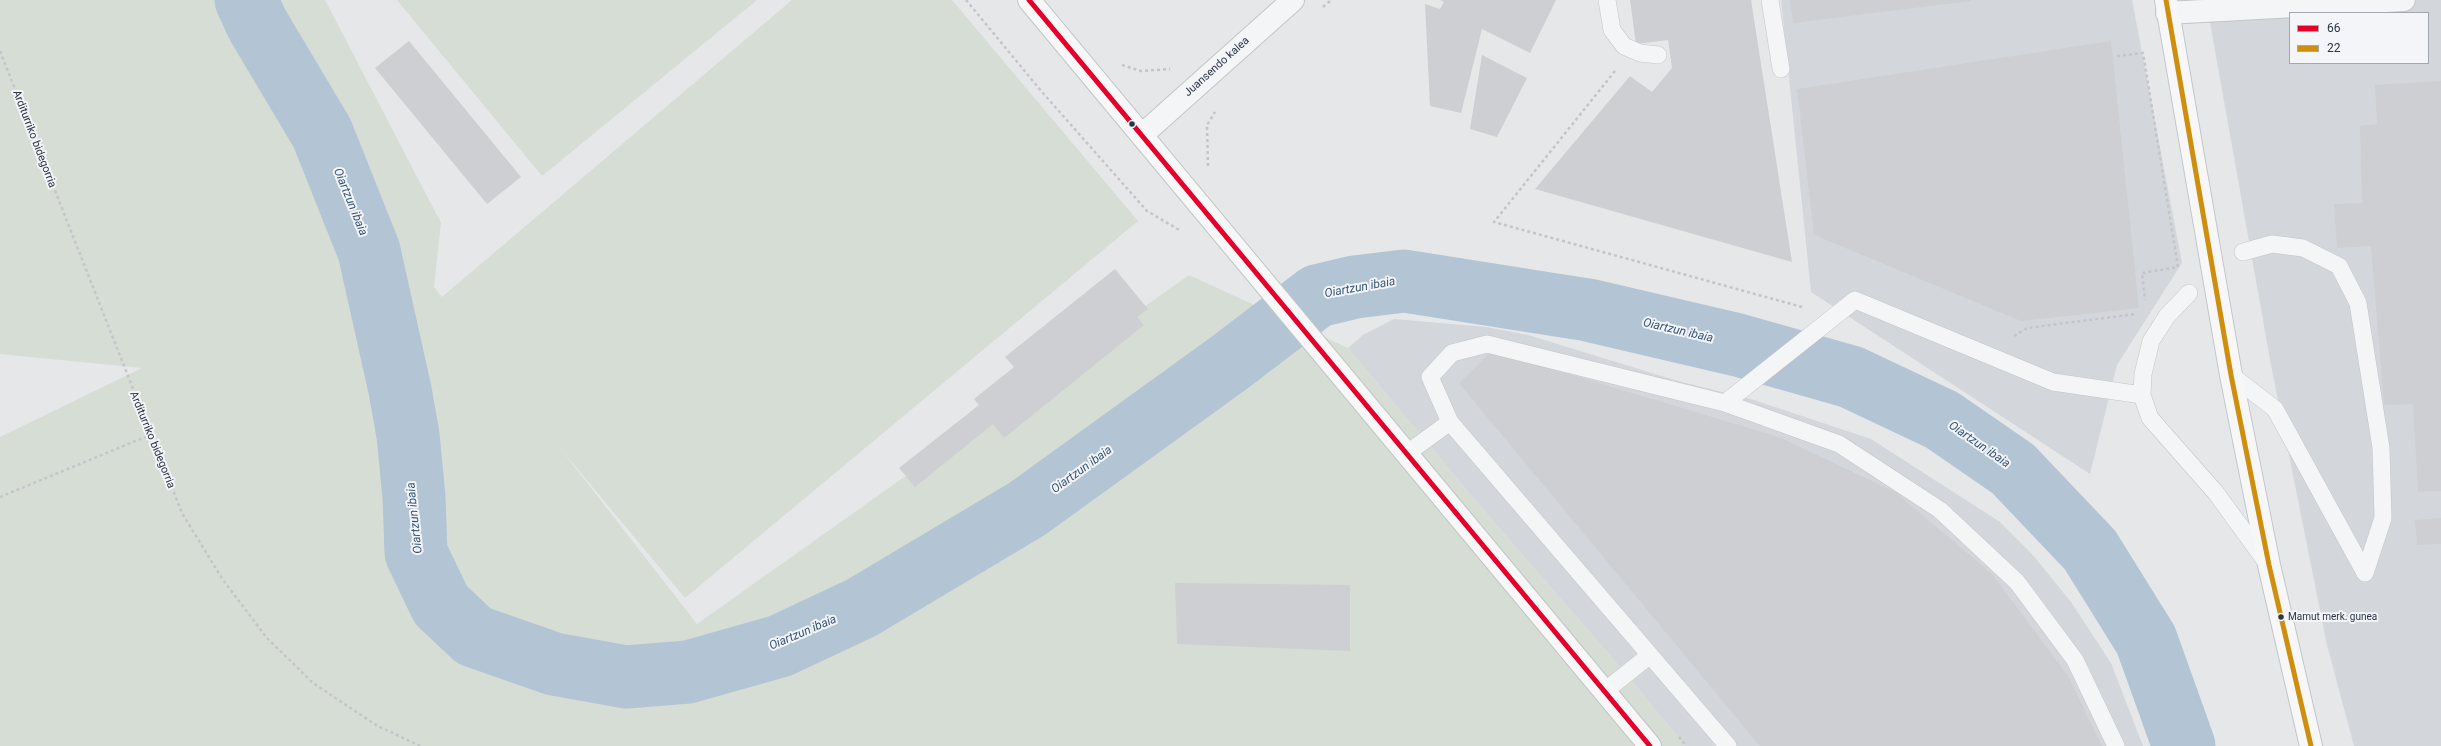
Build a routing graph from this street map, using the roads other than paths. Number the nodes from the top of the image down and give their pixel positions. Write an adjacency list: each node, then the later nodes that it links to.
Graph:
1 (1029, 0): 9 (street)
2 (1293, 0): 9 (street, Juansendo kalea)
3 (1607, 0): 7 (lane)
4 (1770, 0): 8 (lane)
5 (2404, 0): 6 (street)
6 (2166, 6): 12 (street)
7 (1658, 56)
8 (1780, 68)
9 (1142, 135): 16 (street)
10 (2243, 252): 12 (lane)
11 (2189, 292): 13 (lane)
12 (2231, 375): 17 (street)
13 (2142, 395): 14 (lane); 17 (lane)
14 (1725, 403): 15 (lane); 22 (lane)
15 (1450, 422): 16 (lane); 18 (lane)
16 (1406, 454): 19 (street)
17 (2269, 565): 23 (street)
18 (1650, 655): 19 (lane); 21 (lane)
19 (1605, 691): 20 (street)
20 (1650, 746)
21 (1728, 746)
22 (2116, 746)
23 (2311, 746)

